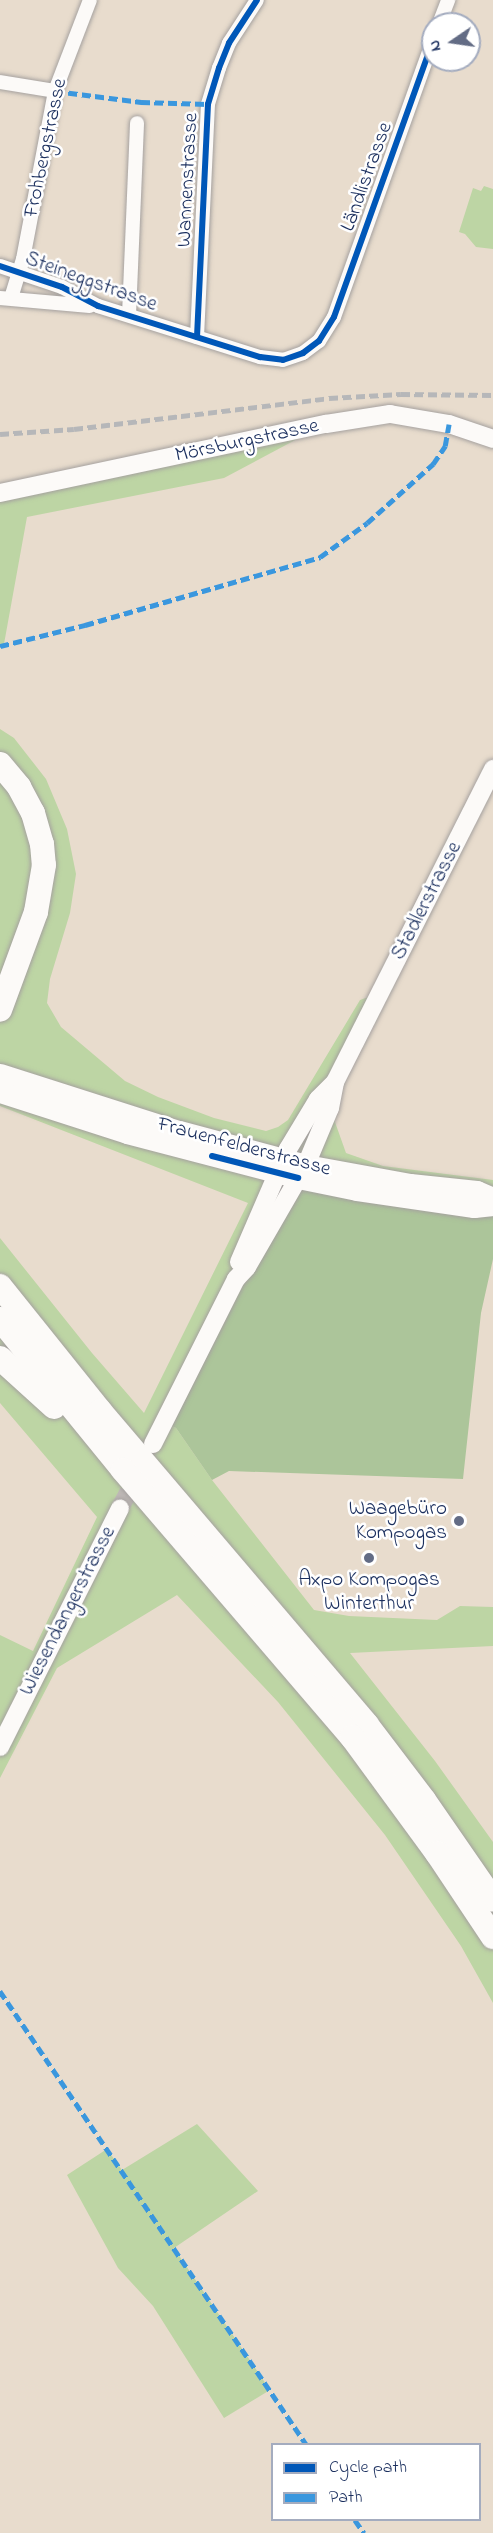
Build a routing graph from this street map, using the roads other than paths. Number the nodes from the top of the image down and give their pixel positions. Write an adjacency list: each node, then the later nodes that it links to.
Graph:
1 (90, 0): 5 (street, Frohbergstrasse)
2 (257, 0): 13 (street, Wannenstrasse)
3 (422, 72): 12 (street, Ländlistrasse)
4 (0, 82): 5 (street)
5 (55, 90): 8 (street, Frohbergstrasse)
6 (137, 123): 11 (street)
7 (0, 266): 8 (street, Steineggstrasse)
8 (20, 273): 9 (street, Frohbergstrasse); 10 (street, Steineggstrasse)
9 (5, 298): 10 (street)
10 (98, 306): 11 (street, Steineggstrasse)
11 (129, 315): 13 (street, Steineggstrasse)
12 (331, 324): 13 (street, Steineggstrasse)
13 (197, 337)
14 (493, 439): 15 (main road, Mörsburgstrasse)
15 (0, 493)
16 (0, 764): 20 (highway)
17 (493, 769): 22 (main road, Stadlerstrasse)
18 (0, 785): 19 (highway)
19 (0, 965)
20 (0, 1010)
21 (0, 1074): 24 (main road, Frauenfelderstrasse)
22 (335, 1082): 24 (main road); 25 (main road)
23 (0, 1092): 24 (main road, Frauenfelderstrasse)
24 (280, 1166): 25 (main road, Frauenfelderstrasse); 28 (main road)
25 (302, 1171): 26 (main road, Frauenfelderstrasse); 27 (main road, Frauenfelderstrasse); 28 (main road)
26 (493, 1198)
27 (493, 1205)
28 (236, 1279): 32 (main road)
29 (0, 1286): 36 (highway)
30 (0, 1319): 33 (highway)
31 (0, 1358): 33 (highway)
32 (153, 1444)
33 (123, 1470): 37 (highway)
34 (120, 1508): 35 (main road, Wiesendangerstrasse)
35 (0, 1747)
36 (493, 1900)
37 (493, 1937)

